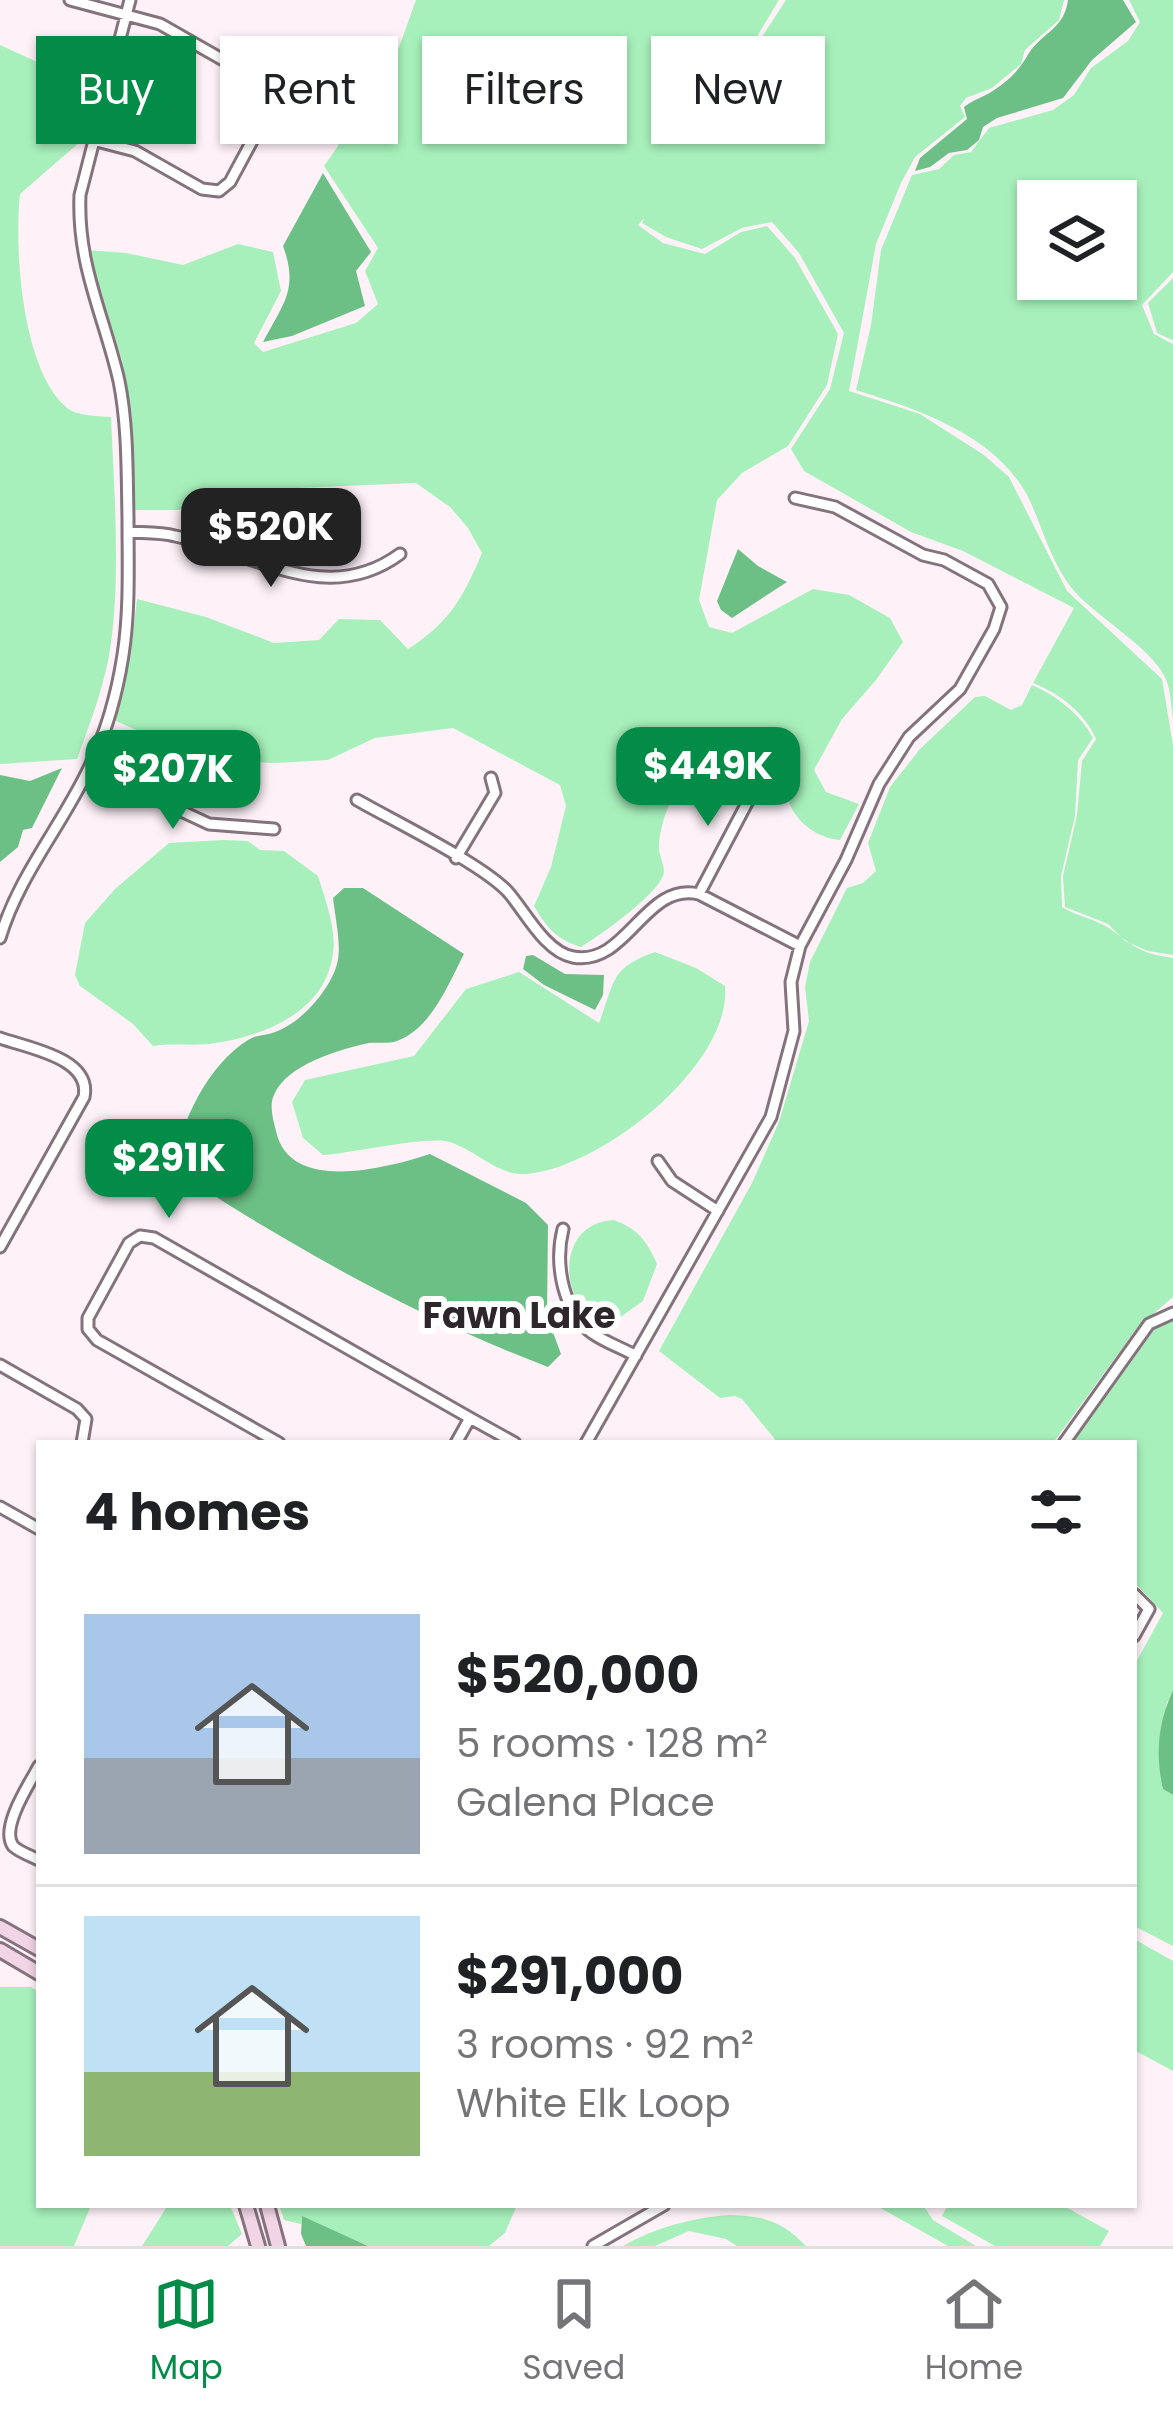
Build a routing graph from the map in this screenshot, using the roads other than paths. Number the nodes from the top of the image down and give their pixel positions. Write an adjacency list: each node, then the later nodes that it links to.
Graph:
1 (70, 0): 3 (street)
2 (130, 0): 3 (street)
3 (126, 15): 4 (street); 5 (street)
4 (121, 36)
5 (181, 36)
6 (196, 44): 8 (street)
7 (93, 144): 10 (street)
8 (109, 144)
9 (795, 498): 20 (street)
10 (128, 532): 11 (street); 12 (street)
11 (400, 554)
12 (89, 768): 16 (street); 19 (street)
13 (491, 778): 17 (street)
14 (758, 784): 18 (street)
15 (357, 800): 17 (street)
16 (274, 830)
17 (456, 858): 18 (street)
18 (699, 894): 20 (street)
19 (0, 938)
20 (800, 946): 23 (street)
21 (0, 1039): 25 (street)
22 (658, 1161): 23 (street)
23 (718, 1211): 27 (street)
24 (563, 1228): 27 (street)
25 (0, 1247)
26 (1173, 1313): 35 (street)
27 (636, 1355): 34 (street)
28 (0, 1365): 30 (street)
29 (470, 1418): 31 (street); 32 (street); 33 (street)
30 (82, 1440)
31 (274, 1440)
32 (458, 1440)
33 (510, 1440)
34 (588, 1440)
35 (1066, 1440)
36 (0, 1507): 37 (street)
37 (36, 1524)
38 (1137, 1597): 39 (street)
39 (1137, 1631)
40 (36, 1771): 41 (street)
41 (36, 1858)
42 (0, 1927): 43 (main road)
43 (36, 1947)
44 (0, 1950): 45 (main road)
45 (36, 1971)
46 (247, 2208): 49 (main road)
47 (268, 2208): 50 (main road)
48 (659, 2208): 51 (street)
49 (258, 2246)
50 (278, 2246)
51 (593, 2246)

